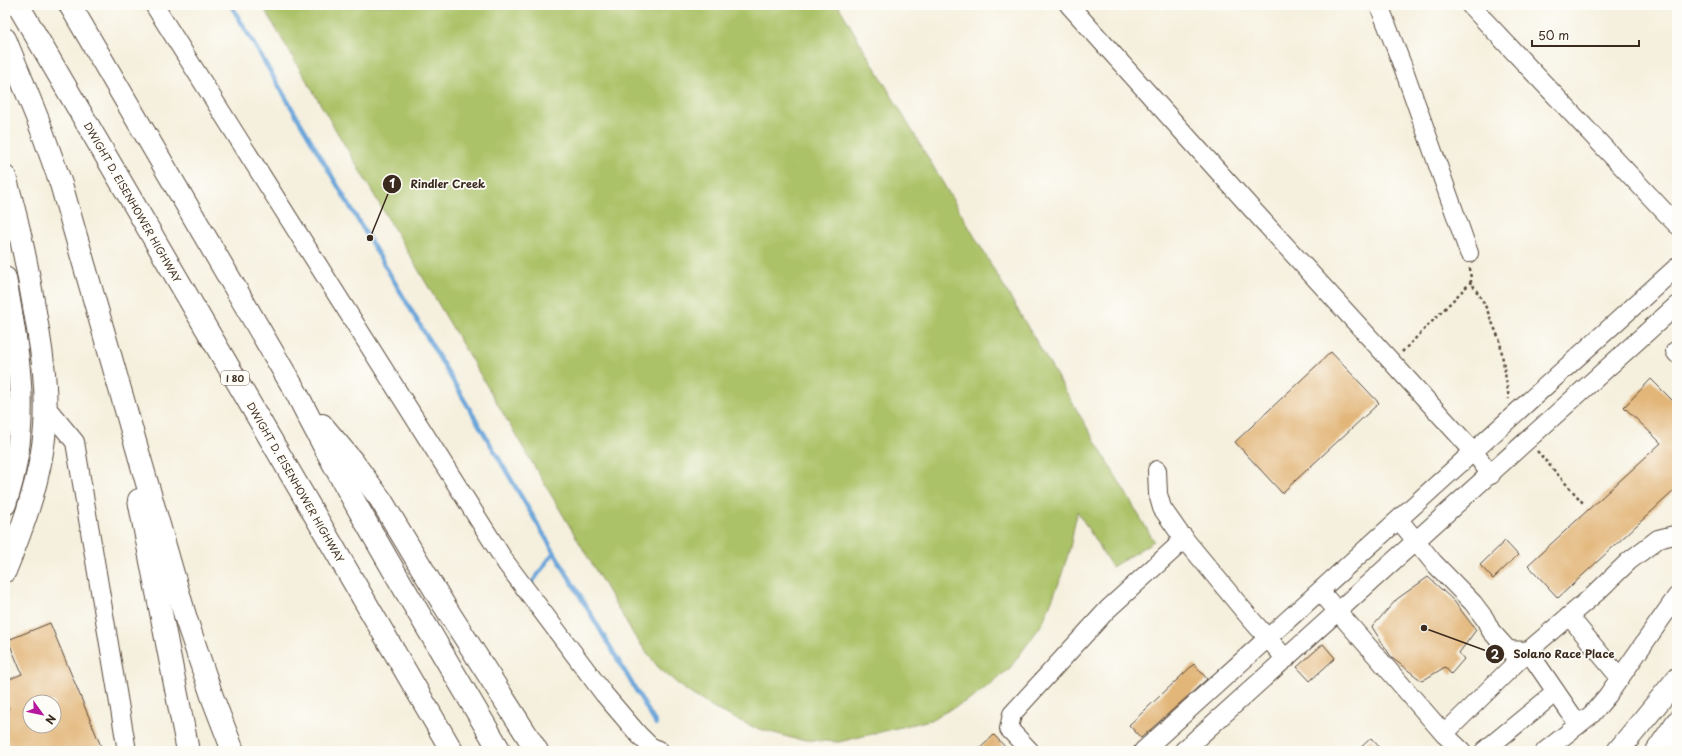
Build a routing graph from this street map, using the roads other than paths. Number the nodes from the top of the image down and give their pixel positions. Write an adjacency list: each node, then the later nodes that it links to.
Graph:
1 (18, 5): 44 (main road, DWIGHT D. EISENHOWER HIGHWAY / I 80)
2 (70, 5): 16 (main road)
3 (154, 5): 47 (street)
4 (1069, 5): 19 (street)
5 (1379, 5): 11 (street)
6 (1470, 5): 9 (street)
7 (5, 39): 15 (main road)
8 (5, 176): 10 (main road)
9 (1677, 225)
10 (12, 230): 17 (main road)
11 (1469, 253)
12 (1677, 268): 19 (street)
13 (5, 278): 18 (main road)
14 (1677, 305): 21 (street)
15 (115, 372): 42 (main road); 43 (main road)
16 (297, 394): 45 (main road); 46 (main road)
17 (46, 407): 27 (main road); 41 (street)
18 (13, 408): 22 (main road)
19 (1474, 452): 21 (street); 23 (street)
20 (1157, 470): 24 (street)
21 (1491, 475): 26 (street)
22 (5, 504)
23 (1399, 520): 26 (street); 28 (street)
24 (1184, 537): 32 (street); 48 (street)
25 (1677, 537): 31 (street)
26 (1417, 541): 30 (street); 33 (street)
27 (5, 571)
28 (1320, 591): 30 (street); 32 (street)
29 (1677, 596): 35 (street)
30 (1338, 612): 34 (street); 40 (street)
31 (1569, 616): 33 (street); 35 (street)
32 (1268, 638): 34 (street); 49 (street)
33 (1528, 651): 37 (street); 40 (street)
34 (1286, 659): 50 (street)
35 (1620, 678): 39 (street)
36 (1677, 679): 54 (main road)
37 (1556, 692): 39 (street); 52 (street)
38 (1677, 722): 55 (main road)
39 (1578, 724): 53 (street)
40 (1444, 734): 51 (street)
41 (127, 751)
42 (188, 751)
43 (233, 751)
44 (452, 751)
45 (500, 751)
46 (537, 751)
47 (660, 751)
48 (1030, 751)
49 (1143, 751)
50 (1183, 751)
51 (1462, 751)
52 (1484, 751)
53 (1545, 751)
54 (1618, 751)
55 (1657, 751)

